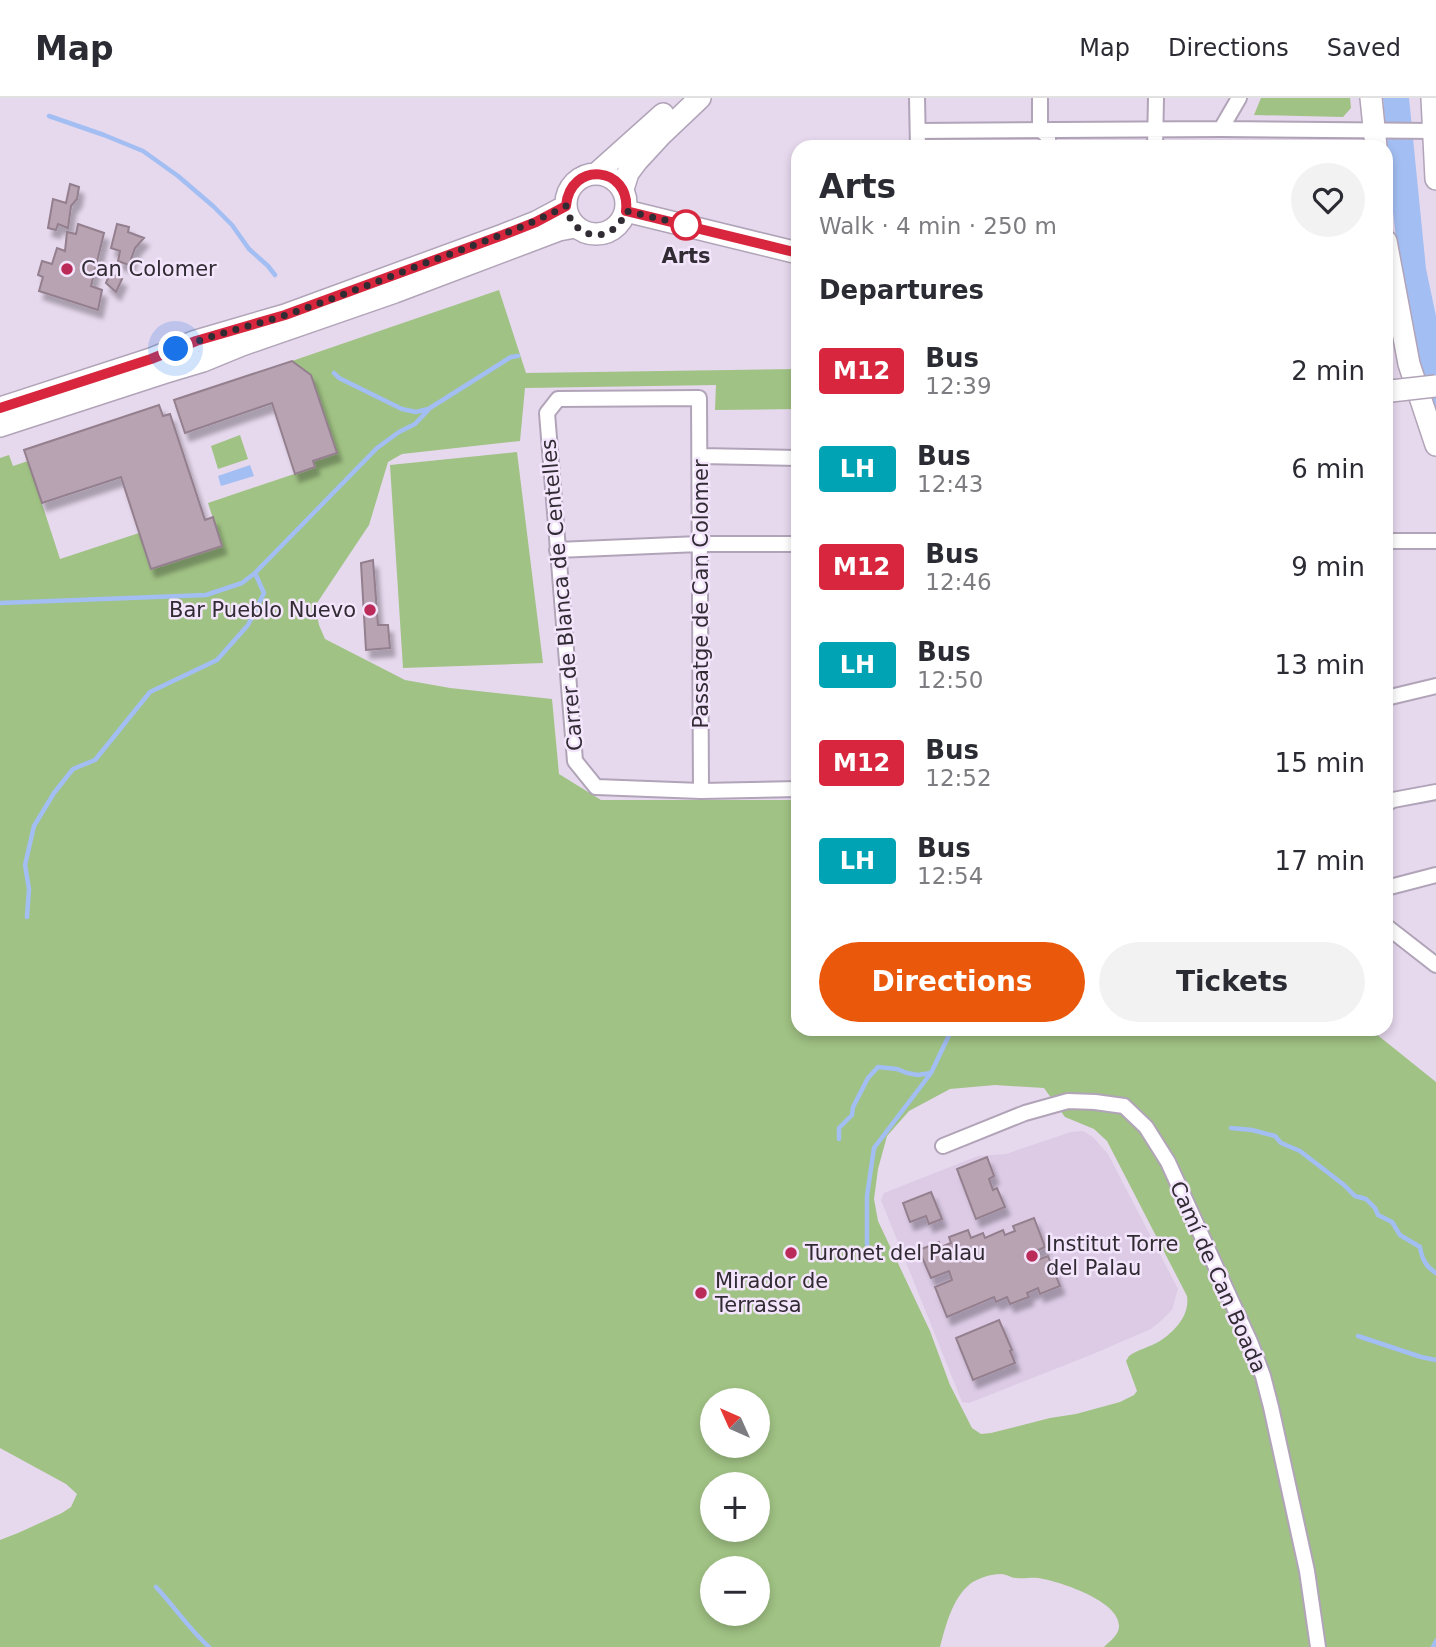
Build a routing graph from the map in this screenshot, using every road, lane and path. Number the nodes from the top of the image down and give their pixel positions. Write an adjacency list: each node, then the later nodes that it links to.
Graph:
1 (680, 98): 18 (street)
2 (700, 98): 20 (street)
3 (917, 98): 12 (street)
4 (1040, 98): 10 (street)
5 (1156, 98): 11 (street)
6 (1239, 98): 9 (street)
7 (1371, 98): 14 (street)
8 (1433, 98): 13 (street)
9 (1221, 129): 11 (street); 14 (street)
10 (1041, 130): 11 (street); 12 (street); 16 (street)
11 (1156, 130): 17 (street)
12 (918, 131): 15 (street)
13 (1435, 131): 14 (street); 19 (street)
14 (1375, 139)
15 (918, 140)
16 (1048, 140)
17 (1156, 140)
18 (596, 174): 20 (street); 21 (street)
19 (1436, 179)
20 (623, 189): 22 (street)
21 (566, 206): 23 (street); 29 (street)
22 (626, 211): 23 (street); 24 (street)
23 (575, 227): 30 (street)
24 (791, 251)
25 (1393, 278): 31 (street)
26 (1436, 386): 27 (street, bridge)
27 (1393, 390)
28 (699, 398): 32 (street, Passatge de Can Colomer); 38 (street, Carrer de Blanca de Centelles)
29 (0, 408)
30 (0, 426)
31 (1436, 445)
32 (701, 456): 33 (street); 36 (street, Passatge de Can Colomer)
33 (791, 458)
34 (1393, 541): 35 (street)
35 (1436, 541)
36 (699, 544): 37 (street); 38 (street); 42 (street, Passatge de Can Colomer)
37 (791, 544)
38 (557, 550): 42 (street, Carrer de Blanca de Centelles)
39 (1436, 686): 40 (street)
40 (1393, 696)
41 (791, 789): 42 (street)
42 (702, 790)
43 (1436, 792): 44 (street)
44 (1393, 800)
45 (1436, 875): 46 (street)
46 (1393, 886)
47 (1393, 931): 48 (street)
48 (1436, 965)
49 (943, 1146): 50 (street, Camí de Can Boada)
50 (1318, 1647)

